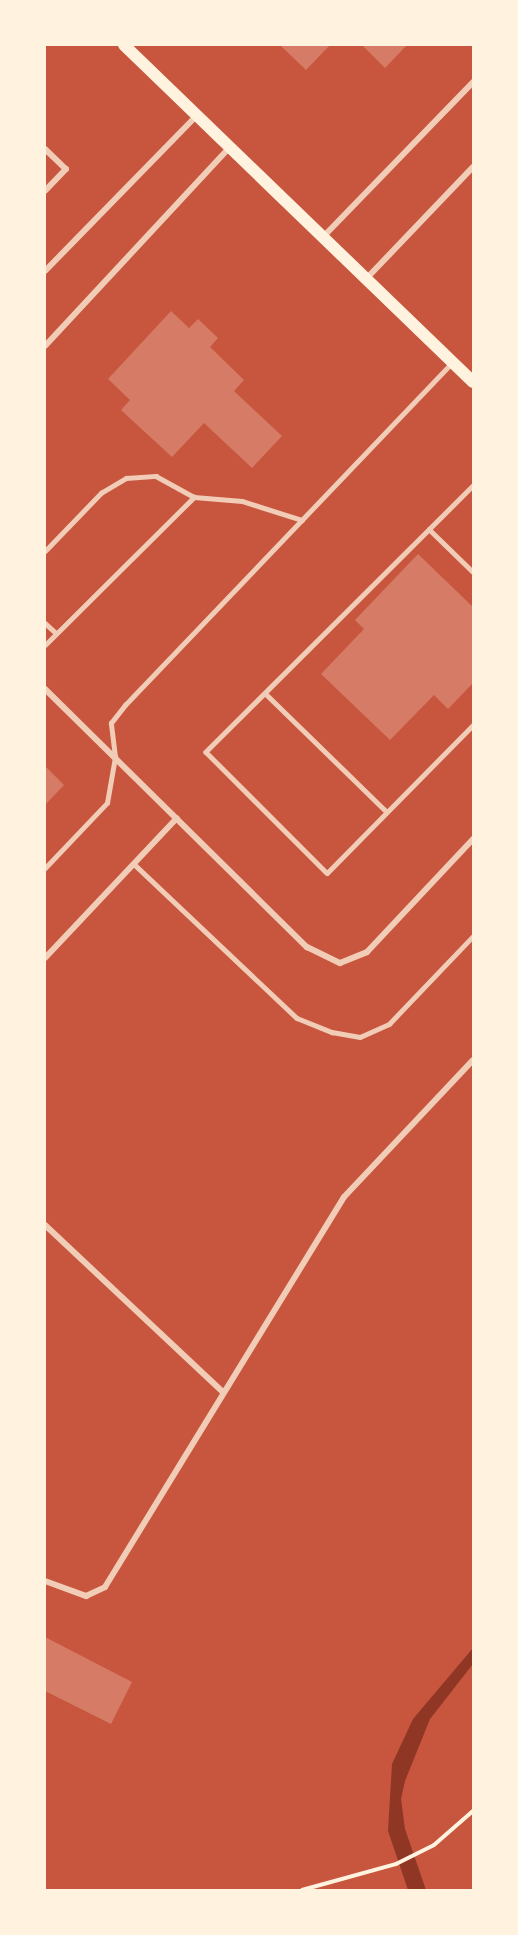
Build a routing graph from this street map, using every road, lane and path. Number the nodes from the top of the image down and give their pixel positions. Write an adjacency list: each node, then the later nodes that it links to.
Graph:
1 (124, 45): 3 (main road)
2 (473, 82): 8 (street)
3 (197, 115): 4 (main road); 9 (street)
4 (230, 147): 8 (main road); 11 (street)
5 (45, 149): 7 (street)
6 (473, 167): 10 (street)
7 (45, 191)
8 (323, 237): 10 (main road)
9 (45, 271)
10 (366, 279): 12 (main road)
11 (45, 346)
12 (452, 363): 13 (main road); 16 (lane)
13 (473, 382)
14 (473, 486): 17 (lane)
15 (194, 497): 16 (lane); 18 (lane); 21 (lane)
16 (302, 520): 26 (lane)
17 (429, 529): 19 (lane); 24 (lane)
18 (45, 551)
19 (473, 572)
20 (45, 623): 21 (lane)
21 (56, 633): 22 (lane)
22 (45, 645)
23 (45, 689): 26 (street)
24 (265, 693): 27 (lane); 27 (lane)
25 (473, 725): 27 (lane)
26 (115, 757): 28 (street); 31 (lane)
27 (387, 812)
28 (177, 818): 29 (street); 30 (street)
29 (473, 839)
30 (134, 864): 32 (lane); 33 (street)
31 (45, 868)
32 (473, 936)
33 (45, 958)
34 (473, 1060): 36 (street)
35 (45, 1225): 36 (street)
36 (223, 1392): 37 (street)
37 (45, 1581)
38 (473, 1811): 39 (path)
39 (302, 1890)

